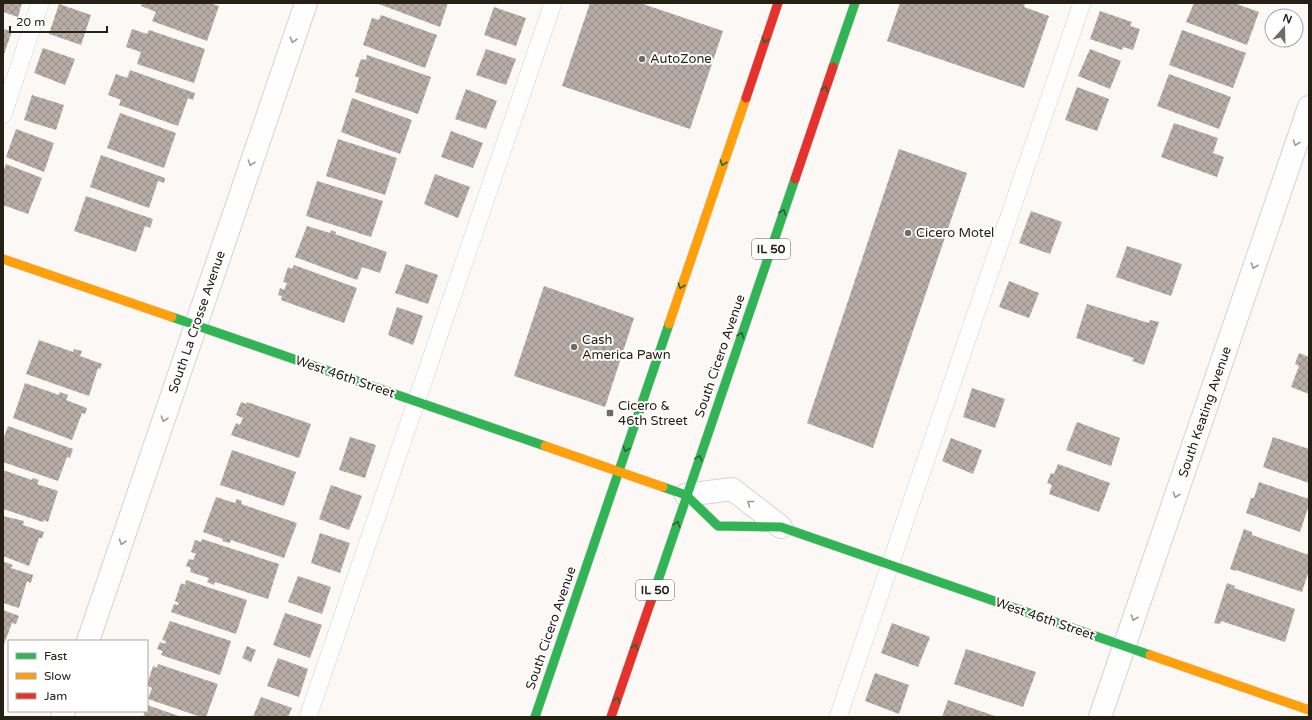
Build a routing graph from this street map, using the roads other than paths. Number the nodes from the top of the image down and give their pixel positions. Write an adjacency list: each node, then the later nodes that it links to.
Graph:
1 (40, 3): 8 (lane)
2 (306, 3): 10 (street, South La Crosse Avenue, one-way to 10)
3 (553, 3): 11 (lane)
4 (778, 3): 12 (main road, South Cicero Avenue, one-way to 12)
5 (855, 3): 13 (main road, South Cicero Avenue / IL 50, one-way to 5)
6 (1082, 3): 15 (lane)
7 (1309, 107): 17 (street, South Keating Avenue, one-way to 17)
8 (3, 115)
9 (3, 259): 10 (main road, West 46th Street)
10 (196, 325): 11 (main road, West 46th Street); 16 (street, South La Crosse Avenue, one-way to 16)
11 (416, 401): 12 (main road, West 46th Street); 19 (lane)
12 (618, 471): 13 (main road, West 46th Street); 20 (main road, South Cicero Avenue)
13 (686, 495): 14 (main road, West 46th Street); 14 (street, West 46th Street, one-way to 13); 21 (main road, South Cicero Avenue / IL 50, one-way to 13)
14 (780, 527): 15 (main road, West 46th Street)
15 (890, 565): 17 (main road, West 46th Street); 22 (lane)
16 (88, 640)
17 (1124, 646): 18 (main road, West 46th Street); 23 (street, South Keating Avenue)
18 (1309, 710)
19 (308, 717)
20 (535, 717)
21 (611, 717)
22 (838, 717)
23 (1100, 717)

